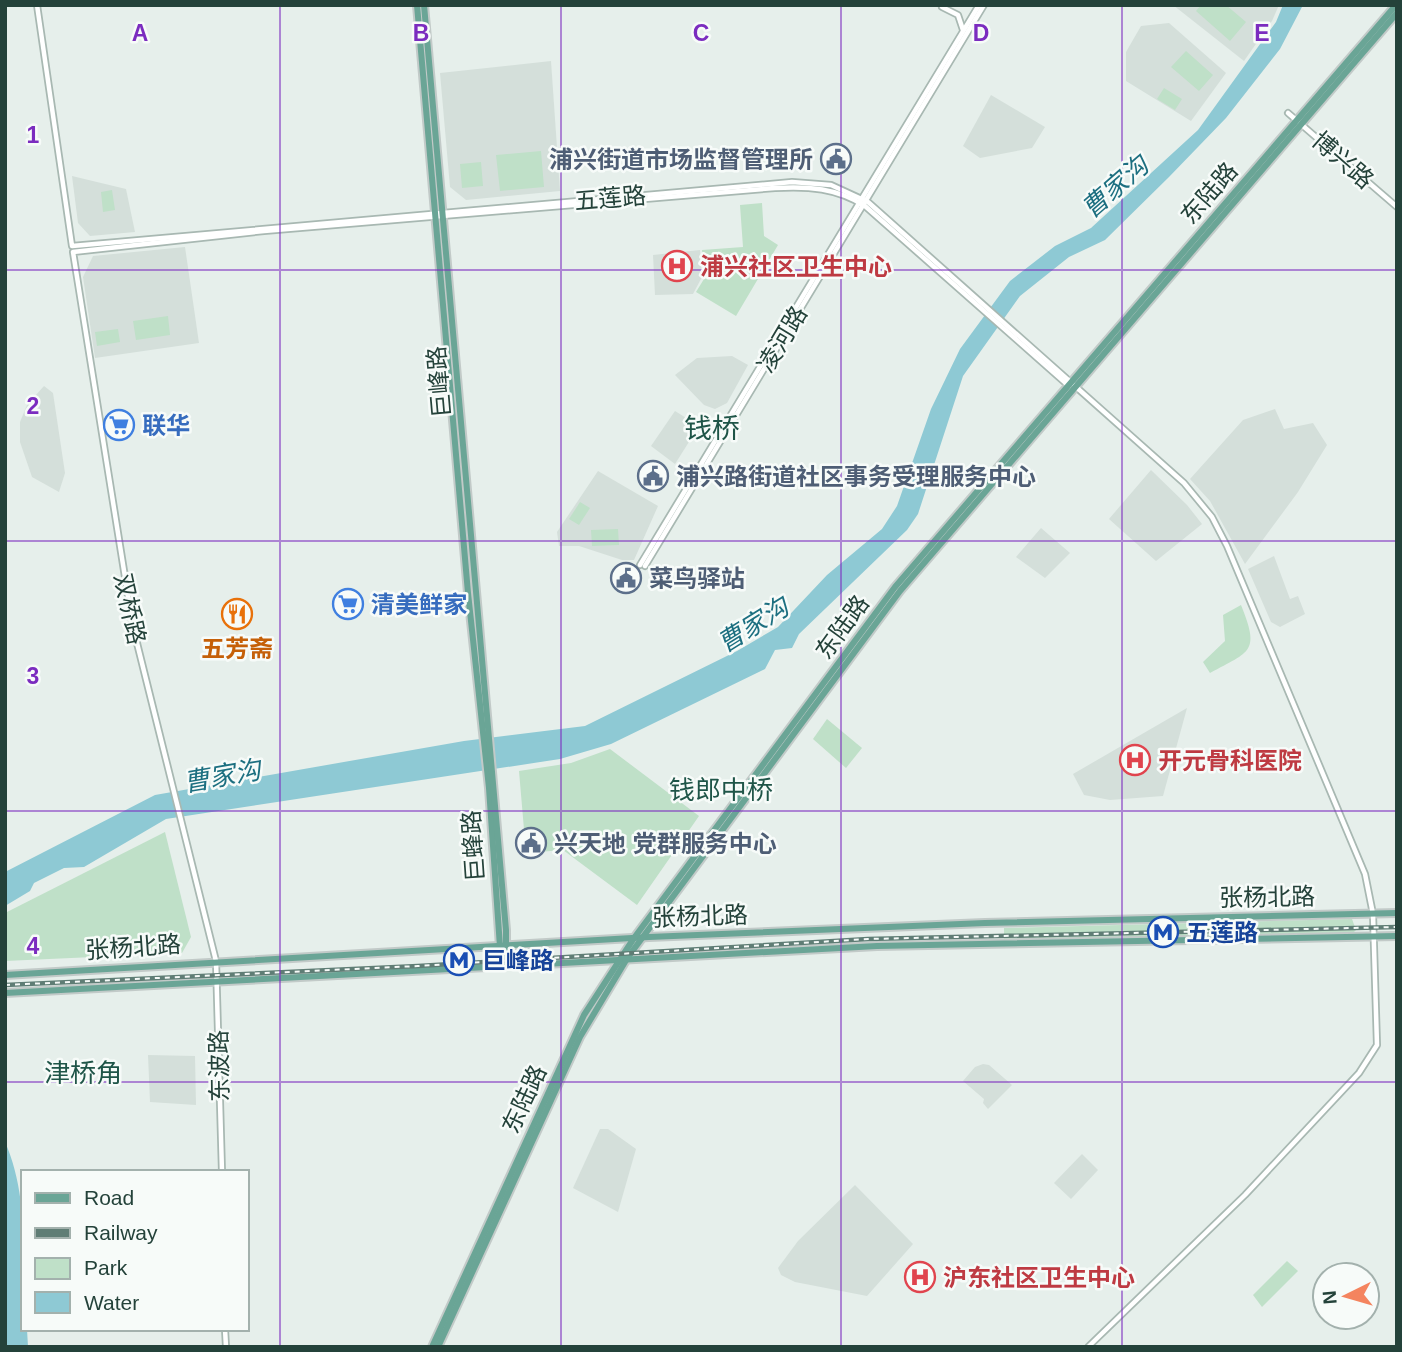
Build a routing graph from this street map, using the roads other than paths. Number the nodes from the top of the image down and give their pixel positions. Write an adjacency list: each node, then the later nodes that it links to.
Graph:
1 (37, 5): 15 (street, 双桥路)
2 (417, 5): 14 (main road, 巨峰路)
3 (424, 5): 14 (main road, 巨峰路)
4 (979, 5): 9 (street, 凌河路)
5 (984, 5): 12 (street, 凌河路)
6 (1396, 5): 11 (main road, 东陆路)
7 (942, 6): 9 (street)
8 (1397, 13): 11 (main road, 东陆路)
9 (963, 31): 12 (street, 凌河路)
10 (1288, 113): 11 (street, 博兴路)
11 (1299, 122): 13 (street, 博兴路); 16 (main road, 东陆路)
12 (862, 201): 14 (street, 五莲路); 16 (street, 五莲路); 17 (street, 凌河路)
13 (1397, 207)
14 (439, 215): 15 (street, 五莲路); 23 (main road, 巨峰路)
15 (73, 249): 25 (street, 双桥路)
16 (1071, 385): 19 (street, 五莲路); 22 (main road, 东陆路)
17 (643, 565)
18 (1397, 913): 19 (main road, 张杨北路)
19 (1373, 914): 21 (street, 五莲路); 22 (main road, 张杨北路)
20 (1397, 936): 21 (main road, 张杨北路)
21 (1374, 937): 24 (main road, 张杨北路); 33 (street, 五莲路)
22 (638, 938): 23 (main road, 张杨北路); 24 (main road, 东陆路)
23 (504, 947): 25 (main road, 张杨北路); 26 (main road, 巨峰路)
24 (624, 957): 26 (main road, 张杨北路); 31 (main road, 东陆路); 32 (main road, 东陆路)
25 (216, 961): 27 (main road, 张杨北路); 28 (street, 东波路)
26 (506, 964): 28 (main road, 张杨北路)
27 (9, 975)
28 (218, 980): 29 (main road, 张杨北路); 30 (street, 东波路)
29 (7, 993)
30 (222, 1170)
31 (432, 1347)
32 (438, 1347)
33 (1088, 1347)

